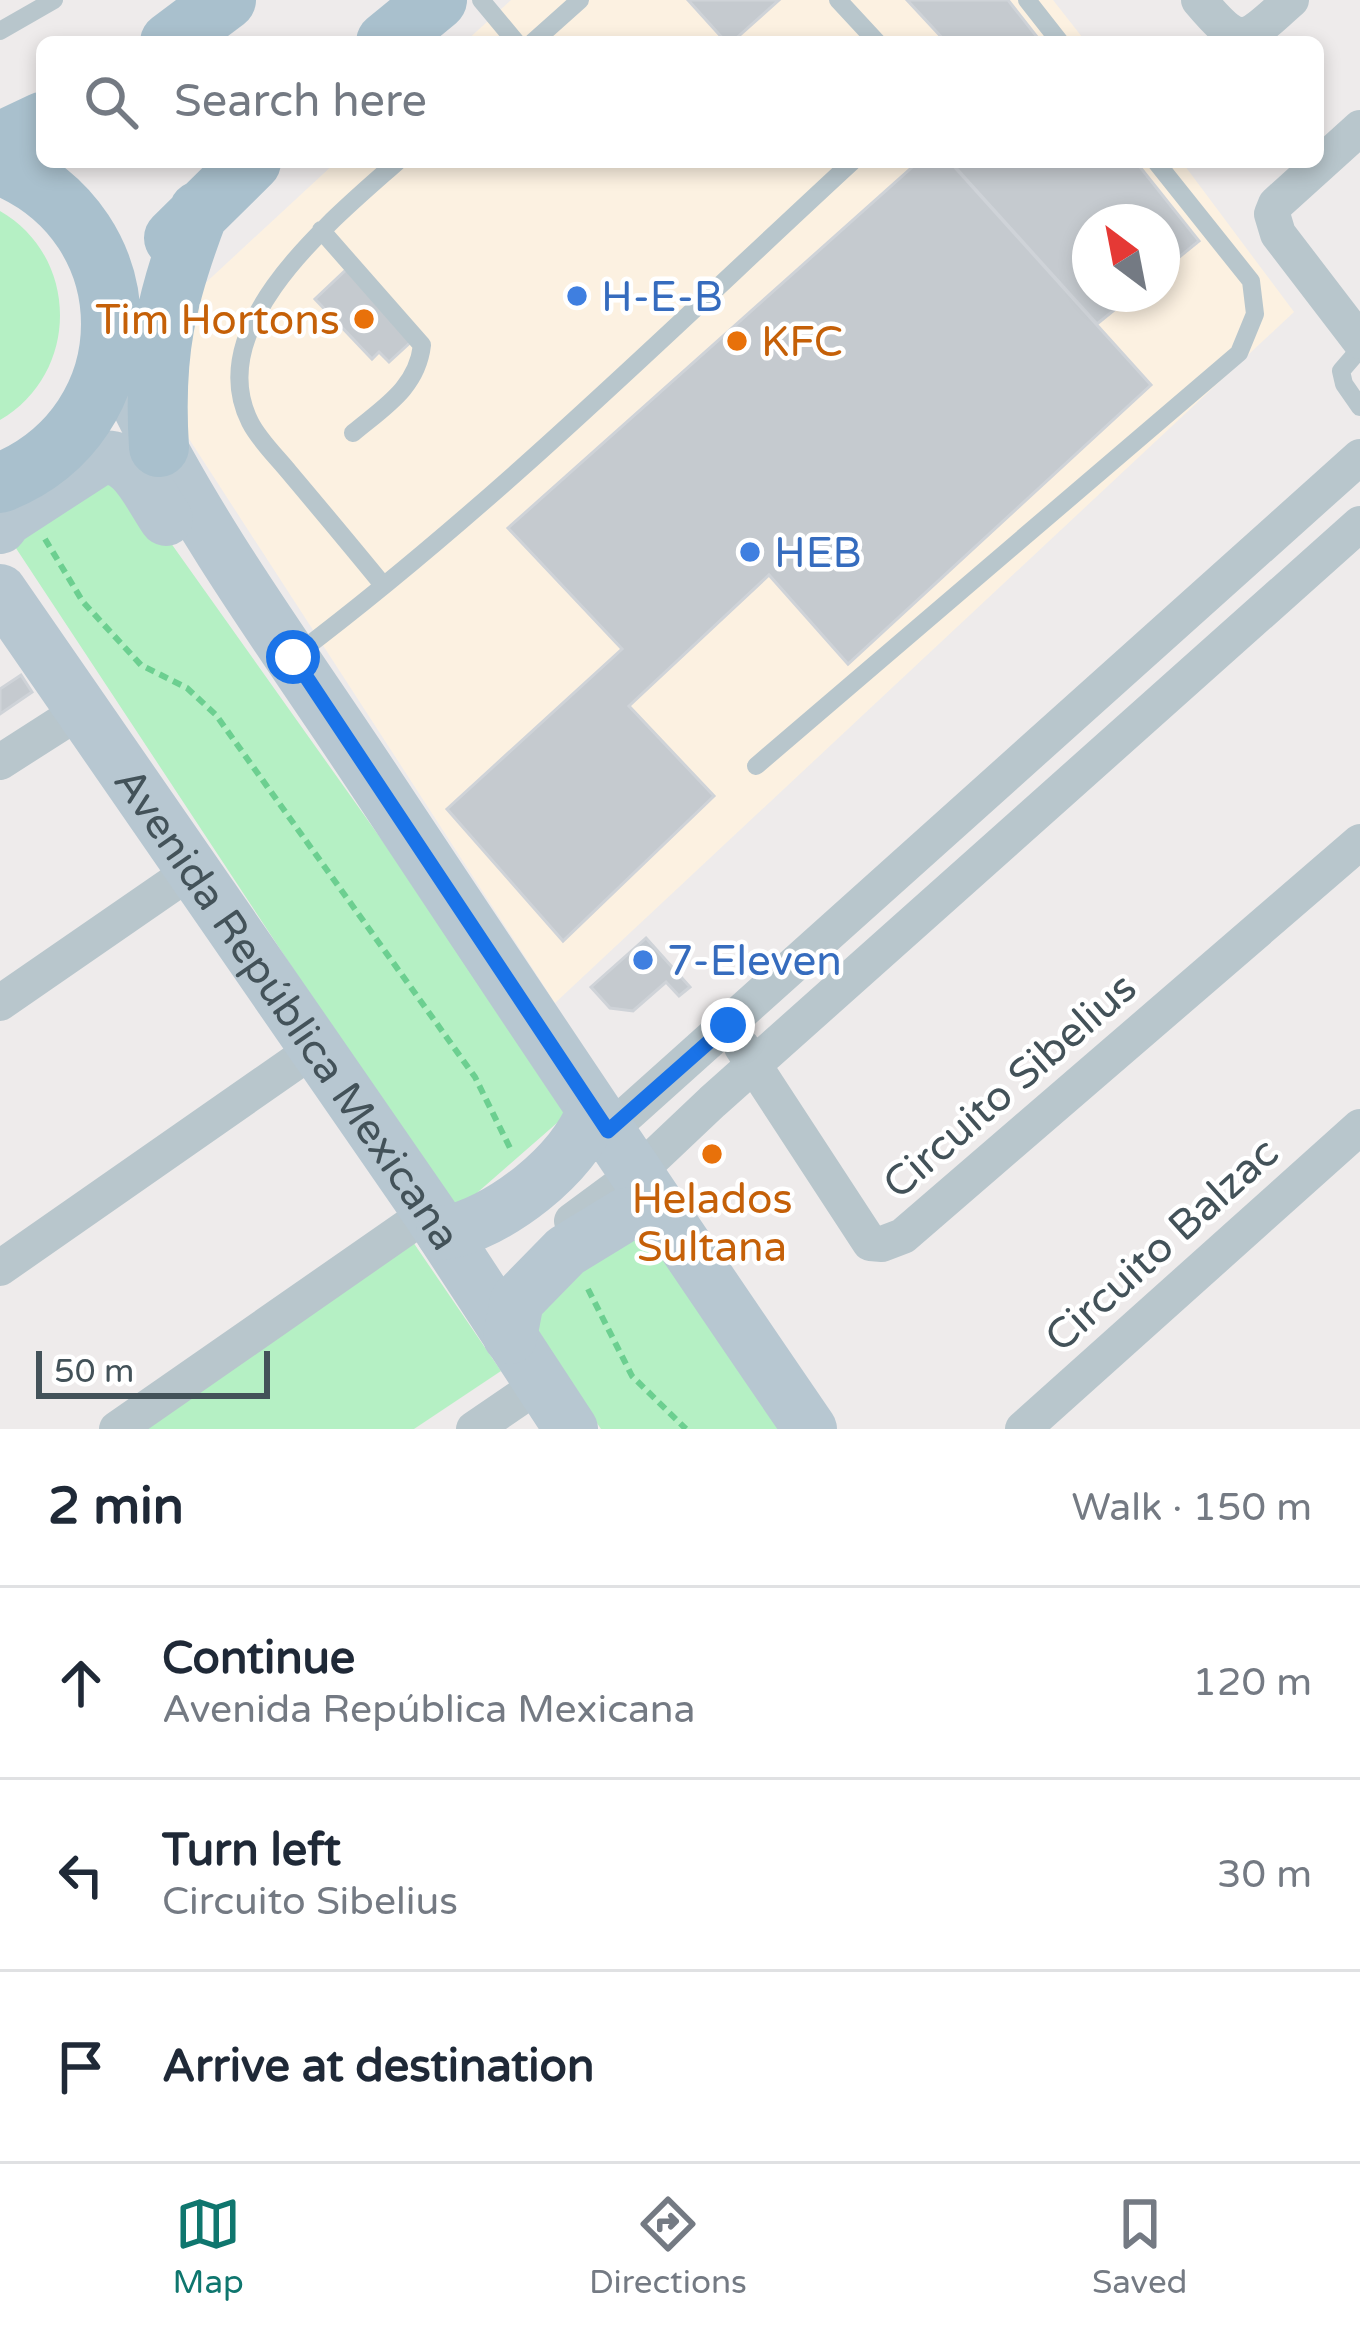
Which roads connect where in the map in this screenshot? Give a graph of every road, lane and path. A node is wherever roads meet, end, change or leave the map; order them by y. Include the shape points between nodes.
1 (54, 0) edge
2 (437, 0) edge
3 (481, 0) edge
4 (580, 0) edge
5 (838, 0) edge
6 (1027, 0) edge
7 (1199, 0) edge
8 (1291, 0) edge
9 (0, 31) edge
10 (393, 36) edge
11 (511, 36) edge
12 (540, 36) edge
13 (871, 36) edge
14 (1055, 36) edge
15 (1236, 36) edge
16 (1243, 36) edge
17 (36, 125) edge
18 (1360, 128) edge
19 (0, 142) edge
20 (1324, 161) edge
21 (0, 165) edge
22 (245, 168) edge
23 (390, 168) edge
24 (847, 168) edge
25 (1161, 168) edge
26 (1316, 168) edge
27 (199, 211) junction
28 (321, 230) junction
29 (111, 334) junction
30 (1360, 345) edge
31 (1360, 407) edge
32 (353, 433) dead end
33 (159, 447) junction
34 (1360, 458) edge
35 (8, 513) edge
36 (1360, 524) edge
37 (226, 553) junction
38 (383, 585) junction
39 (0, 591) edge
40 (293, 657) junction
41 (70, 691) junction
42 (0, 762) edge
43 (756, 766) dead end
44 (1360, 842) edge
45 (194, 869) junction
46 (0, 1003) edge
47 (728, 1025) junction
48 (317, 1047) junction
49 (754, 1066) junction
50 (1360, 1127) edge
51 (625, 1157) junction
52 (532, 1187) junction
53 (566, 1251) junction
54 (464, 1267) junction
55 (0, 1268) edge
56 (540, 1384) junction
57 (117, 1429) edge
58 (474, 1429) edge
59 (571, 1429) edge
60 (686, 1429) edge
61 (810, 1429) edge
62 (1023, 1429) edge

1 - 9 lane
2 - 10 main road
3 - 11 lane
4 - 12 lane
5 - 13 lane
6 - 14 lane
7 - 15 street
8 - 16 street
17 - 19 main road
18 - 20 street
21 - 29 main road via 40,185 92,244 107,280
22 - 27 main road
23 - 28 lane
24 - 38 lane
25 - 43 lane via 1251,281 1255,314 1240,353
26 - 30 street via 1272,214 1278,234
27 - 29 main road
27 - 33 main road via 164,313 156,364
28 - 32 lane via 422,345 419,370 402,392
28 - 38 lane via 253,323 237,379 252,427
29 - 33 main road
29 - 35 main road via 83,420 27,472
30 - 31 lane via 1341,371
33 - 37 main road
34 - 47 street
35 - 37 main road via 113,456 125,461 188,552 199,559
35 - 41 main road via 57,634
35 - 52 path via 40,531 83,602 141,665 187,688 216,715 475,1077
36 - 49 street
37 - 40 main road
38 - 40 lane
39 - 41 main road, Avenida República Mexicana
40 - 51 main road
41 - 42 street
41 - 45 main road, Avenida República Mexicana
44 - 49 street, Circuito Sibelius via 894,1240 870,1243
45 - 46 street
45 - 48 main road, Avenida República Mexicana
47 - 49 street, Circuito Sibelius
47 - 51 street
48 - 54 main road, Avenida República Mexicana
48 - 55 street
49 - 51 street
50 - 62 street, Circuito Balzac
51 - 52 main road via 577,1146
51 - 53 main road via 625,1215
51 - 54 street via 537,1196
51 - 54 street via 556,1232
51 - 61 main road
52 - 54 main road via 464,1229
53 - 54 main road via 517,1301
53 - 60 path via 632,1376
54 - 56 main road, Avenida República Mexicana
54 - 57 street
56 - 58 street
56 - 59 main road, Avenida República Mexicana

